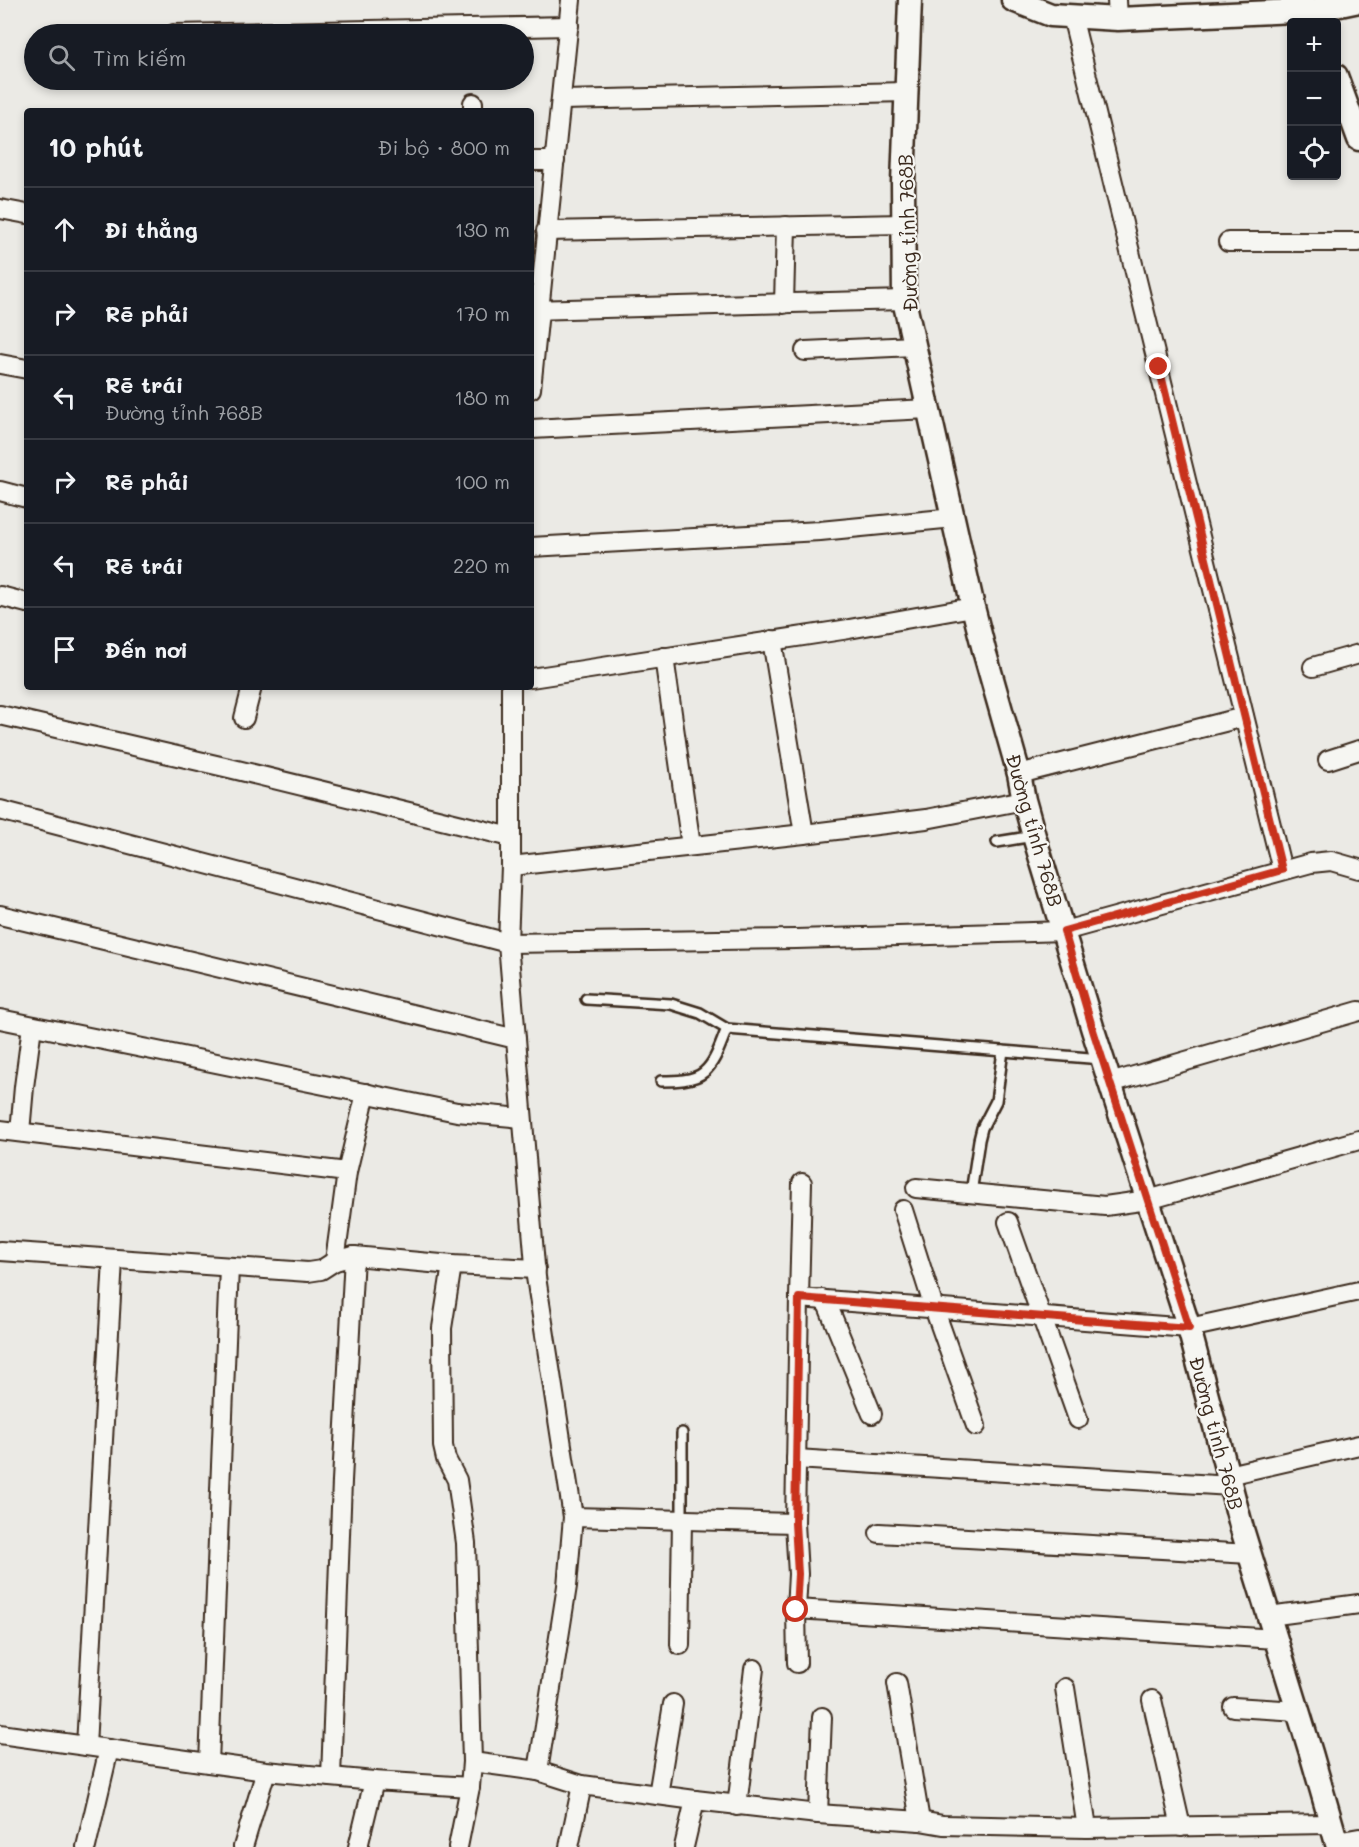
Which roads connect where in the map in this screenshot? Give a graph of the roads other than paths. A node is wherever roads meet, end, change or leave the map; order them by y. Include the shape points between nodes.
1 (571, 0) edge
2 (910, 0) edge
3 (1013, 0) edge
4 (1359, 1) edge
5 (1118, 9) edge
6 (1316, 11) edge
7 (1072, 16) junction
8 (568, 26) junction
9 (534, 27) edge
10 (1341, 90) edge
11 (906, 92) junction
12 (562, 100) junction
13 (1359, 139) edge
14 (534, 161) edge
15 (555, 161) junction
16 (0, 209) edge
17 (24, 213) edge
18 (903, 224) junction
19 (786, 226) junction
20 (546, 231) junction
21 (1228, 242) dead end
22 (1359, 242) edge
23 (904, 300) junction
24 (784, 304) junction
25 (535, 310) edge
26 (534, 330) edge
27 (914, 346) junction
28 (805, 351) dead end
29 (0, 364) edge
30 (24, 368) edge
31 (928, 409) junction
32 (534, 429) edge
33 (0, 491) edge
34 (24, 497) edge
35 (954, 518) junction
36 (534, 547) edge
37 (0, 596) edge
38 (24, 602) edge
39 (973, 607) junction
40 (772, 640) junction
41 (1359, 654) edge
42 (664, 657) junction
43 (1313, 667) dead end
44 (534, 678) edge
45 (251, 690) edge
46 (511, 690) edge
47 (0, 715) edge
48 (1244, 717) junction
49 (244, 718) dead end
50 (1359, 750) edge
51 (1328, 760) dead end
52 (1019, 774) junction
53 (1024, 800) junction
54 (0, 810) edge
55 (804, 834) junction
56 (1034, 836) junction
57 (511, 837) junction
58 (997, 842) dead end
59 (691, 846) junction
60 (511, 866) junction
61 (1359, 869) edge
62 (1282, 870) junction
63 (0, 915) edge
64 (1064, 931) junction
65 (508, 943) junction
66 (586, 999) dead end
67 (1359, 1011) edge
68 (0, 1019) edge
69 (32, 1026) junction
70 (727, 1029) junction
71 (516, 1039) junction
72 (1003, 1051) junction
73 (1102, 1059) junction
74 (661, 1081) dead end
75 (1110, 1083) junction
76 (366, 1093) junction
77 (522, 1118) junction
78 (0, 1130) edge
79 (20, 1132) junction
80 (1359, 1140) edge
81 (347, 1172) junction
82 (802, 1183) dead end
83 (916, 1188) dead end
84 (971, 1193) junction
85 (1148, 1200) junction
86 (903, 1210) dead end
87 (1008, 1222) dead end
88 (0, 1251) edge
89 (354, 1256) junction
90 (113, 1260) junction
91 (335, 1261) junction
92 (452, 1265) junction
93 (229, 1267) junction
94 (536, 1269) junction
95 (1359, 1291) edge
96 (799, 1298) junction
97 (822, 1299) junction
98 (934, 1308) junction
99 (1042, 1316) junction
100 (1189, 1328) junction
101 (872, 1414) dead end
102 (1078, 1419) dead end
103 (976, 1426) dead end
104 (682, 1433) dead end
105 (1359, 1445) edge
106 (796, 1459) junction
107 (1229, 1480) junction
108 (573, 1517) junction
109 (682, 1520) junction
110 (795, 1523) junction
111 (879, 1533) dead end
112 (1250, 1554) junction
113 (1359, 1604) edge
114 (796, 1610) junction
115 (1269, 1616) junction
116 (1276, 1639) junction
117 (680, 1645) dead end
118 (798, 1664) dead end
119 (754, 1669) dead end
120 (897, 1683) dead end
121 (1065, 1688) dead end
122 (1152, 1700) dead end
123 (673, 1704) dead end
124 (1233, 1707) dead end
125 (1298, 1711) junction
126 (822, 1717) dead end
127 (0, 1734) edge
128 (86, 1746) junction
129 (110, 1749) junction
130 (472, 1762) junction
131 (209, 1763) junction
132 (266, 1771) junction
133 (538, 1771) junction
134 (331, 1777) junction
135 (374, 1781) junction
136 (582, 1785) junction
137 (470, 1787) junction
138 (658, 1795) junction
139 (695, 1800) junction
140 (737, 1806) junction
141 (818, 1814) junction
142 (920, 1821) junction
143 (1181, 1827) junction
144 (1087, 1828) junction
145 (1335, 1838) edge
146 (1359, 1838) edge
147 (86, 1847) edge
148 (243, 1847) edge
149 (358, 1847) edge
150 (458, 1847) edge
151 (569, 1847) edge
152 (684, 1847) edge

1 - 8 street
2 - 11 street, Đường tỉnh 768B
3 - 7 street via 1051,15
4 - 6 street
5 - 6 street
5 - 7 street
7 - 48 street
8 - 9 street
8 - 12 street
10 - 13 street
11 - 12 street
11 - 18 street, Đường tỉnh 768B
12 - 15 street
14 - 15 street
15 - 20 street
16 - 17 street
18 - 19 street
18 - 23 street, Đường tỉnh 768B
19 - 20 street
19 - 24 street
20 - 25 street
21 - 22 street
23 - 24 street
23 - 27 street, Đường tỉnh 768B
24 - 25 street
25 - 26 street
27 - 28 street
27 - 31 street, Đường tỉnh 768B
29 - 30 street
31 - 32 street
31 - 35 street, Đường tỉnh 768B
33 - 34 street
35 - 36 street via 820,531
35 - 39 street, Đường tỉnh 768B
37 - 38 street
39 - 40 street
39 - 52 street, Đường tỉnh 768B
40 - 42 street
40 - 55 street
41 - 43 street
42 - 44 street
42 - 59 street
45 - 49 street
46 - 57 street
47 - 57 street
48 - 52 street
48 - 62 street
50 - 51 street
52 - 53 street, Đường tỉnh 768B
53 - 55 street via 926,819
53 - 56 street, Đường tỉnh 768B
54 - 65 street
55 - 59 street
56 - 58 lane
56 - 64 street, Đường tỉnh 768B
57 - 60 street
59 - 60 street
60 - 65 street
61 - 62 street via 1322,861
62 - 64 street
63 - 71 street
64 - 65 street
64 - 73 street, Đường tỉnh 768B
65 - 71 street
66 - 70 lane via 671,1004 700,1013
67 - 75 street
68 - 69 street
69 - 76 street
69 - 79 street
70 - 72 lane
70 - 74 lane via 704,1073
71 - 77 street
72 - 73 lane
72 - 84 lane via 996,1101 978,1140
73 - 75 street, Đường tỉnh 768B
75 - 85 street, Đường tỉnh 768B
76 - 77 street via 457,1113
76 - 81 street
77 - 94 street
78 - 79 street
79 - 81 street
80 - 85 street
81 - 91 street
82 - 96 street
83 - 84 street
84 - 85 street via 1105,1206
85 - 100 street, Đường tỉnh 768B
86 - 98 street
87 - 99 street
88 - 90 street
89 - 91 street
89 - 92 street
89 - 134 street
90 - 93 street
90 - 128 street
91 - 93 street via 321,1270 308,1272
92 - 94 street
92 - 130 street via 442,1328 443,1446 457,1480 466,1543
93 - 131 street
94 - 108 street
95 - 100 street
96 - 97 street
96 - 106 street
97 - 98 street
97 - 101 street
98 - 99 street
98 - 103 street
99 - 100 street
99 - 102 street
100 - 107 street, Đường tỉnh 768B
104 - 109 lane
105 - 107 street
106 - 107 street
106 - 110 street
107 - 112 street, Đường tỉnh 768B
108 - 109 street
108 - 133 street via 567,1586
109 - 110 street
109 - 117 street
110 - 114 street
111 - 112 street
112 - 115 street, Đường tỉnh 768B
113 - 115 street
114 - 116 street
114 - 118 street
115 - 116 street, Đường tỉnh 768B
116 - 125 street, Đường tỉnh 768B
119 - 140 street
120 - 142 street
121 - 144 street
122 - 143 street
123 - 138 street
124 - 125 street
125 - 145 street, Đường tỉnh 768B
126 - 141 street
127 - 128 street
128 - 129 street
129 - 131 street
129 - 147 street
130 - 133 street
130 - 137 street
131 - 132 street
132 - 134 street
132 - 148 street
133 - 136 street
134 - 135 street
135 - 137 street
135 - 149 street
136 - 138 street
136 - 151 street
137 - 150 street
138 - 139 street
139 - 140 street
139 - 152 street
140 - 141 street
141 - 142 street
142 - 144 street via 943,1825
143 - 144 street
143 - 145 street
145 - 146 street

